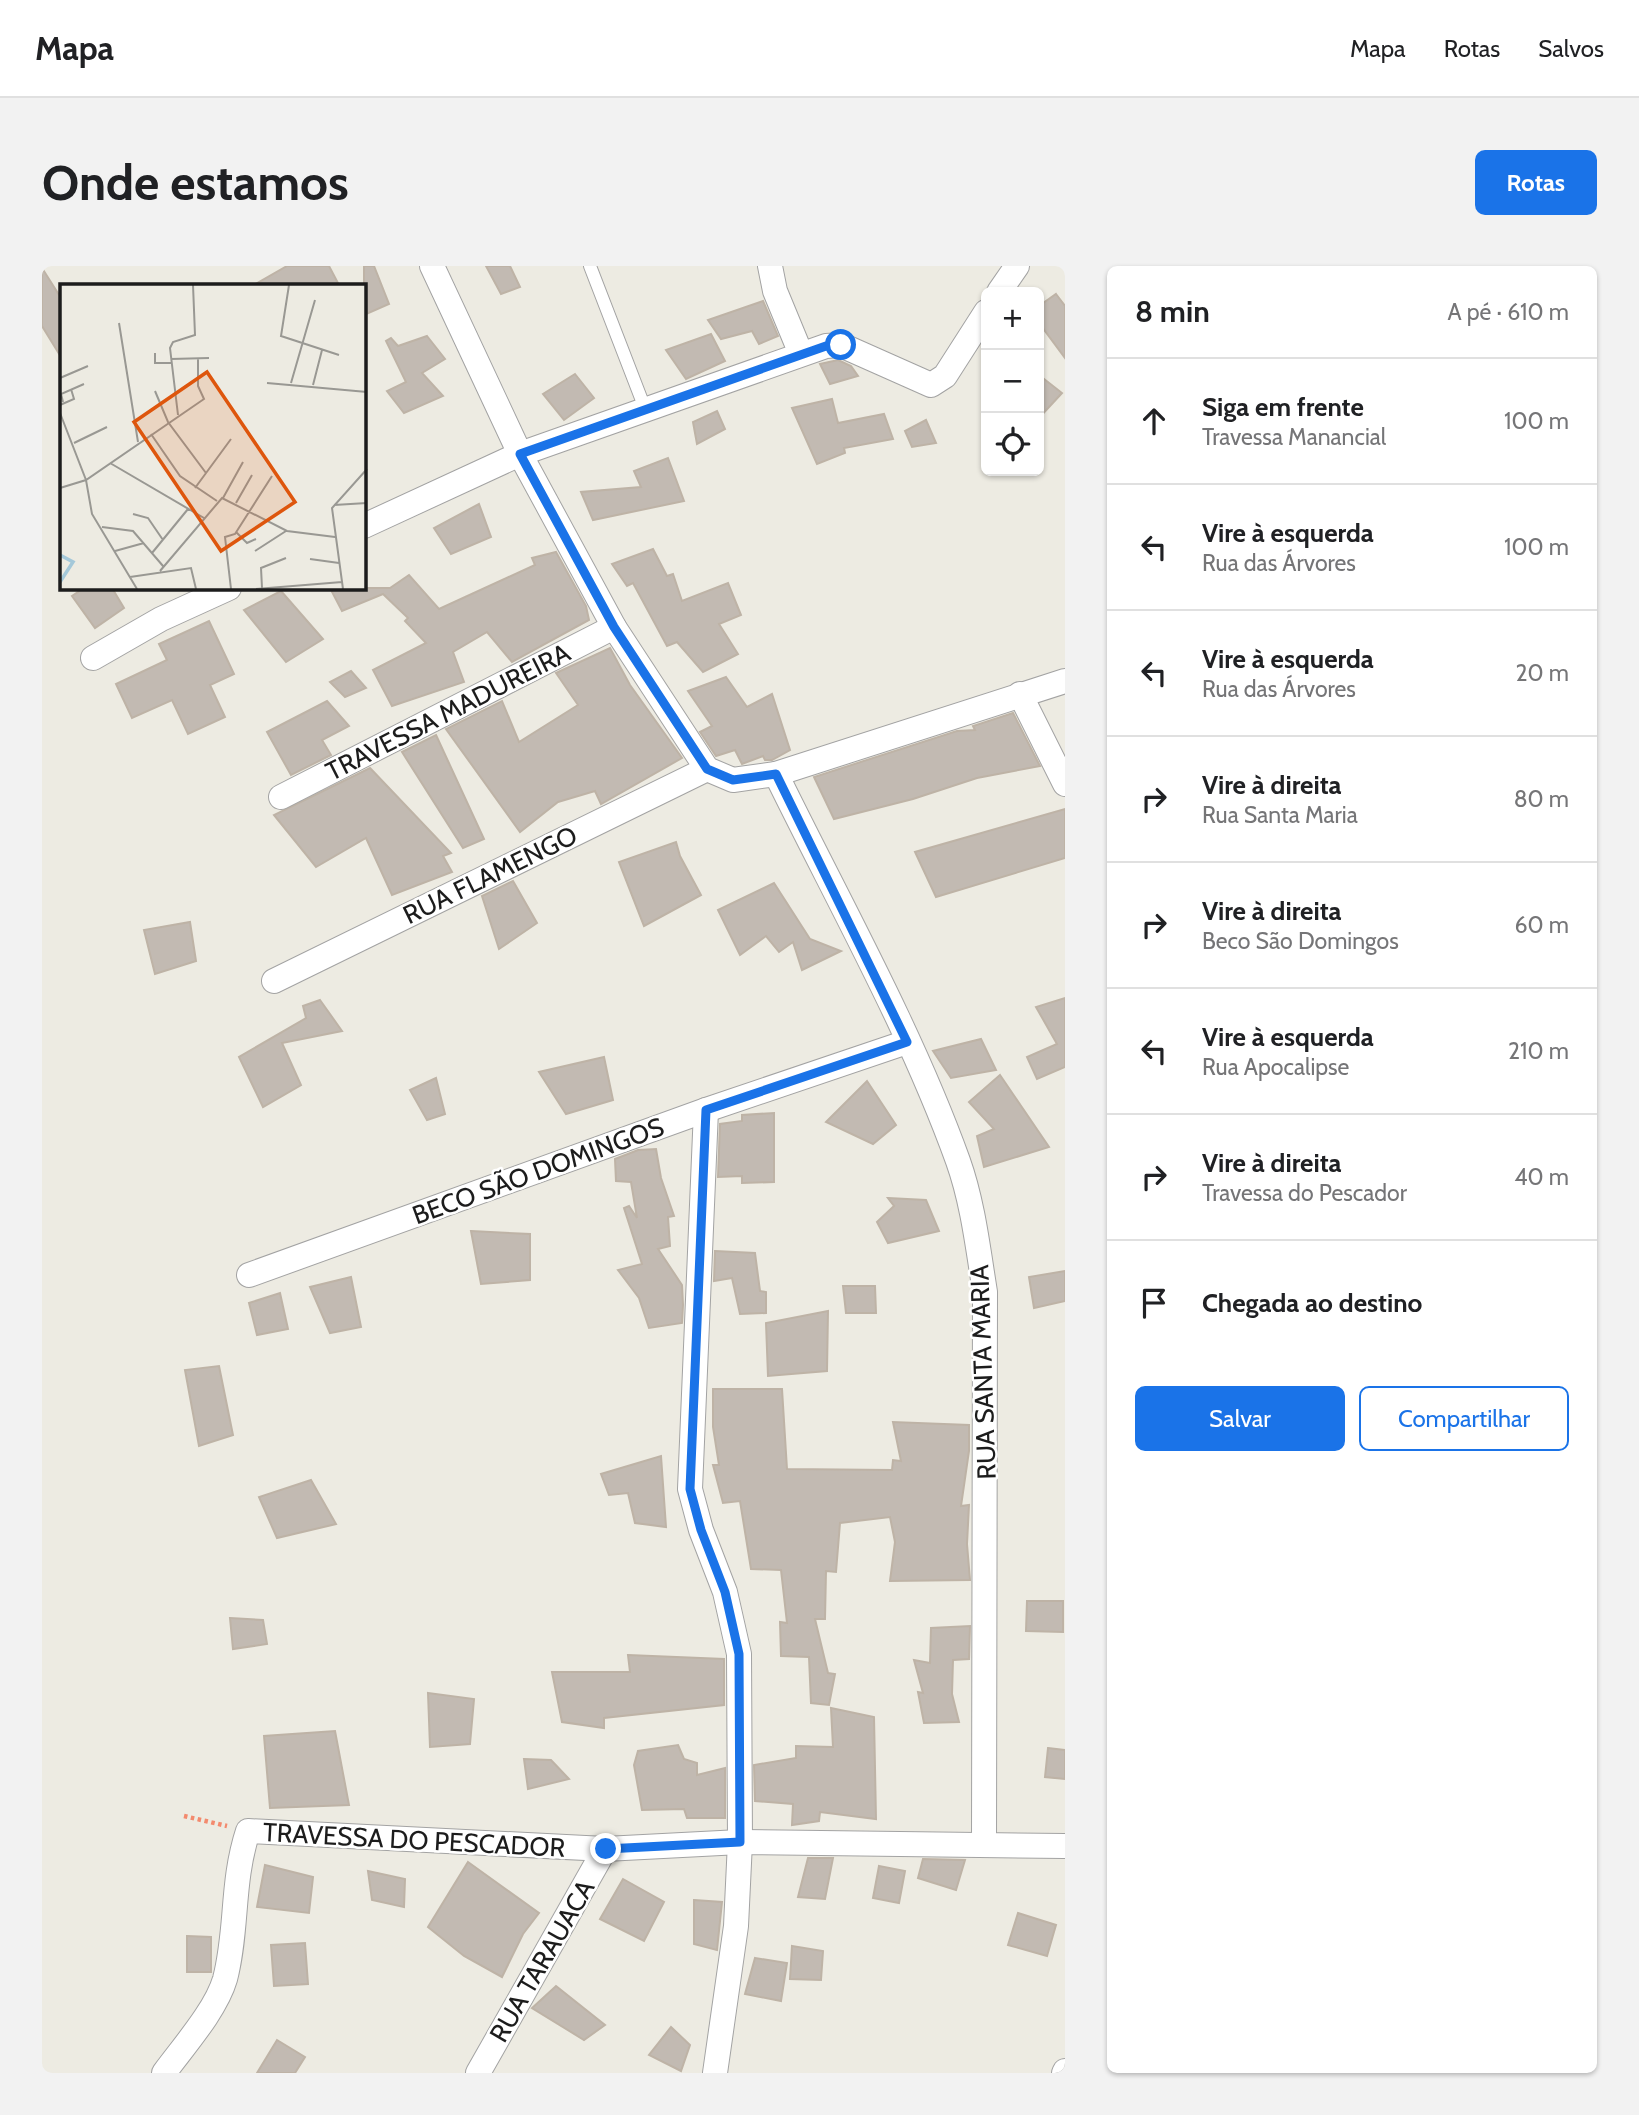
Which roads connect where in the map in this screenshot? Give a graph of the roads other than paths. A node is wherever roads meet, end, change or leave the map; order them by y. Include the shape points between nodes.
1 (432, 266) edge
2 (590, 266) edge
3 (770, 266) edge
4 (1017, 266) edge
5 (1002, 287) edge
6 (981, 321) edge
7 (801, 354) junction
8 (646, 411) junction
9 (520, 454) junction
10 (366, 525) edge
11 (225, 590) edge
12 (614, 627) junction
13 (93, 659) dead end
14 (1065, 681) edge
15 (1020, 694) junction
16 (707, 769) junction
17 (776, 774) junction
18 (1065, 784) edge
19 (281, 797) dead end
20 (274, 981) dead end
21 (907, 1042) junction
22 (706, 1110) junction
23 (249, 1275) dead end
24 (740, 1842) junction
25 (984, 1844) junction
26 (1065, 1846) edge
27 (606, 1849) junction
28 (164, 2073) edge
29 (478, 2073) edge
30 (715, 2073) edge

1 - 9 street
2 - 8 lane
3 - 7 street via 775,291
4 - 5 street
6 - 7 street via 945,376 931,385 841,345
7 - 8 street
8 - 9 street
9 - 10 street
9 - 12 street
11 - 13 street
12 - 16 street
12 - 19 street, TRAVESSA MADUREIRA
14 - 15 street
15 - 17 street
15 - 18 street
16 - 17 street via 724,778
16 - 20 street, RUA FLAMENGO
17 - 21 street, RUA SANTA MARIA
21 - 22 street, BECO SÃO DOMINGOS
21 - 25 street, RUA SANTA MARIA via 958,1161 985,1292
22 - 23 street, BECO SÃO DOMINGOS
22 - 24 street via 690,1489 725,1592 739,1654
24 - 25 street, TRAVESSA DO PESCADOR
24 - 27 street, TRAVESSA DO PESCADOR
24 - 30 street via 736,1926
25 - 26 street, TRAVESSA DO PESCADOR
27 - 28 street, TRAVESSA DO PESCADOR via 248,1831 234,1895 225,1980
27 - 29 street, RUA TARAUACA

